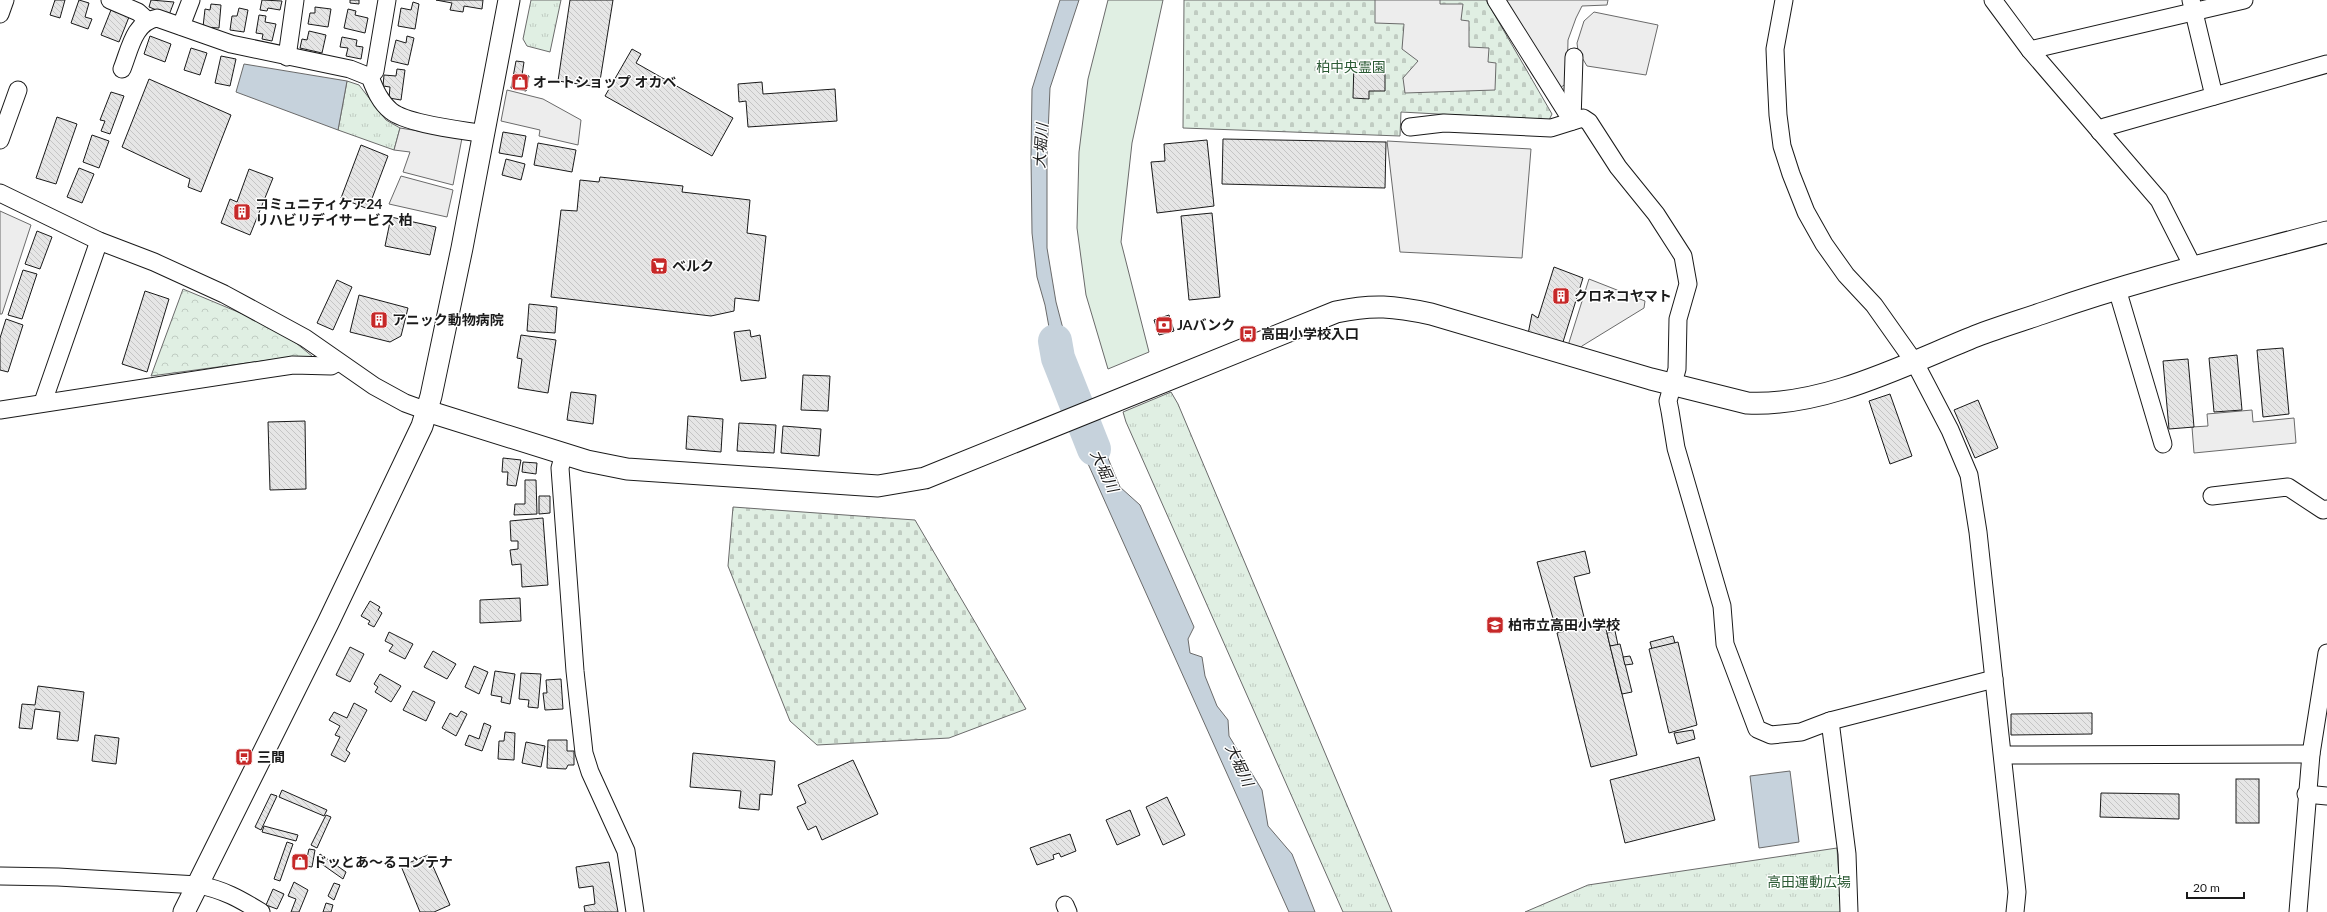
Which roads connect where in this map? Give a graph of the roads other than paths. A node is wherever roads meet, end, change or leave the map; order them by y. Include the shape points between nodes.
1 (5, 0) edge
2 (110, 0) edge
3 (191, 0) edge
4 (295, 0) edge
5 (387, 0) edge
6 (509, 0) edge
7 (1496, 0) edge
8 (1784, 0) edge
9 (1993, 0) edge
10 (2244, 0) edge
11 (2192, 6) edge
12 (0, 14) edge
13 (146, 20) junction
14 (181, 26) junction
15 (2030, 50) junction
16 (287, 57) junction
17 (1574, 57) dead end
18 (2327, 64) edge
19 (122, 69) dead end
20 (370, 77) junction
21 (18, 90) dead end
22 (2214, 96) junction
23 (1572, 121) junction
24 (1410, 127) dead end
25 (2100, 132) junction
26 (484, 134) junction
27 (0, 140) edge
28 (0, 193) edge
29 (2327, 232) edge
30 (99, 241) junction
31 (2191, 269) junction
32 (2117, 289) junction
33 (338, 362) junction
34 (1915, 363) junction
35 (1674, 385) junction
36 (43, 402) junction
37 (0, 410) edge
38 (427, 411) junction
39 (2163, 444) dead end
40 (564, 454) junction
41 (2212, 496) dead end
42 (2327, 509) edge
43 (2327, 653) edge
44 (1994, 679) junction
45 (1830, 721) junction
46 (2311, 754) junction
47 (2003, 755) junction
48 (2306, 794) junction
49 (2327, 796) edge
50 (0, 876) edge
51 (198, 885) junction
52 (184, 912) edge
53 (261, 912) edge
54 (635, 912) edge
55 (1849, 912) edge
56 (2015, 912) edge
57 (2298, 912) edge

1 - 12 street
2 - 13 street via 138,12
3 - 14 street
4 - 16 street
5 - 20 street via 375,71
6 - 26 street
7 - 23 street
8 - 34 street via 1775,49 1776,74 1782,146 1791,174 1806,212 1824,244 1846,275 1874,305
9 - 15 street
10 - 11 street
11 - 15 street
11 - 22 street
13 - 14 street via 157,18
13 - 19 street via 139,27
14 - 16 street via 232,44
15 - 25 street
16 - 20 street via 350,69
17 - 23 street
18 - 22 street
20 - 26 street via 377,95 391,111 408,119
21 - 27 street
22 - 25 street via 2105,127
23 - 24 street via 1551,128 1444,123
23 - 35 street via 1583,118 1589,122 1618,167 1656,214 1683,256 1688,284 1678,319 1677,369
25 - 31 street via 2159,200 2189,259
26 - 38 street
28 - 30 street
29 - 31 street
30 - 33 street via 154,262 224,294 305,338
30 - 36 street
31 - 32 street
32 - 34 street via 1977,335
32 - 39 street
33 - 36 street via 331,366 293,365
33 - 38 street via 405,403
34 - 35 street via 1809,398 1764,404 1747,403
34 - 44 street via 1950,430 1969,475
35 - 40 street via 1431,314 1395,306 1363,306 1336,312 925,478 878,486 627,469
35 - 45 street via 1668,401 1676,448 1722,606 1725,644 1757,729 1771,735 1801,732
36 - 37 street
38 - 40 street
38 - 51 street via 415,443 335,609
40 - 54 street via 560,468 584,753 626,851
41 - 42 street via 2288,487 2323,510
43 - 46 street
44 - 45 street
44 - 47 street
45 - 55 street via 1846,854
46 - 47 street
46 - 48 street
47 - 56 street via 2017,892
48 - 49 street
48 - 57 street
50 - 51 street via 58,876
51 - 52 street
51 - 53 street via 216,888

